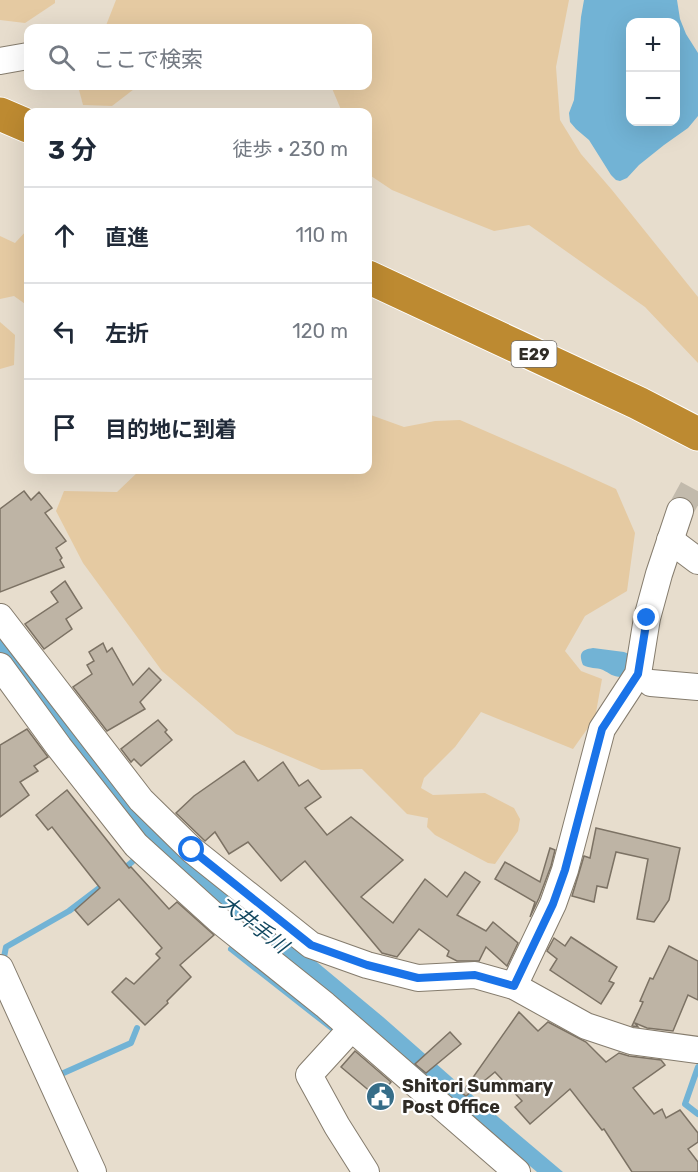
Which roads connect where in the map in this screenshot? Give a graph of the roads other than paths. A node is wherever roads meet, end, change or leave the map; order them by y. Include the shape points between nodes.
1 (24, 57) edge
2 (0, 61) edge
3 (0, 114) edge
4 (24, 124) edge
5 (0, 131) edge
6 (24, 141) edge
7 (372, 264) edge
8 (372, 279) edge
9 (698, 416) edge
10 (698, 434) edge
11 (680, 511) tunnel mouth
12 (670, 540) junction
13 (698, 561) edge
14 (0, 617) edge
15 (0, 666) edge
16 (651, 683) dead end
17 (698, 687) edge
18 (0, 968) edge
19 (514, 986) junction
20 (351, 1029) junction
21 (698, 1050) edge
22 (93, 1172) edge
23 (366, 1172) edge
24 (517, 1172) edge

1 - 2 street
3 - 4 highway
5 - 6 highway
7 - 9 highway, E29 via 520,327
8 - 10 highway, E29
11 - 12 street
12 - 13 street
12 - 19 street via 647,618 638,674 602,729 565,870
14 - 19 street via 141,800 192,850 311,945 418,978 475,975
15 - 20 street via 136,845 220,921
16 - 17 street
18 - 22 street
19 - 21 street via 586,1026 631,1041
20 - 23 street via 309,1075
20 - 24 street

